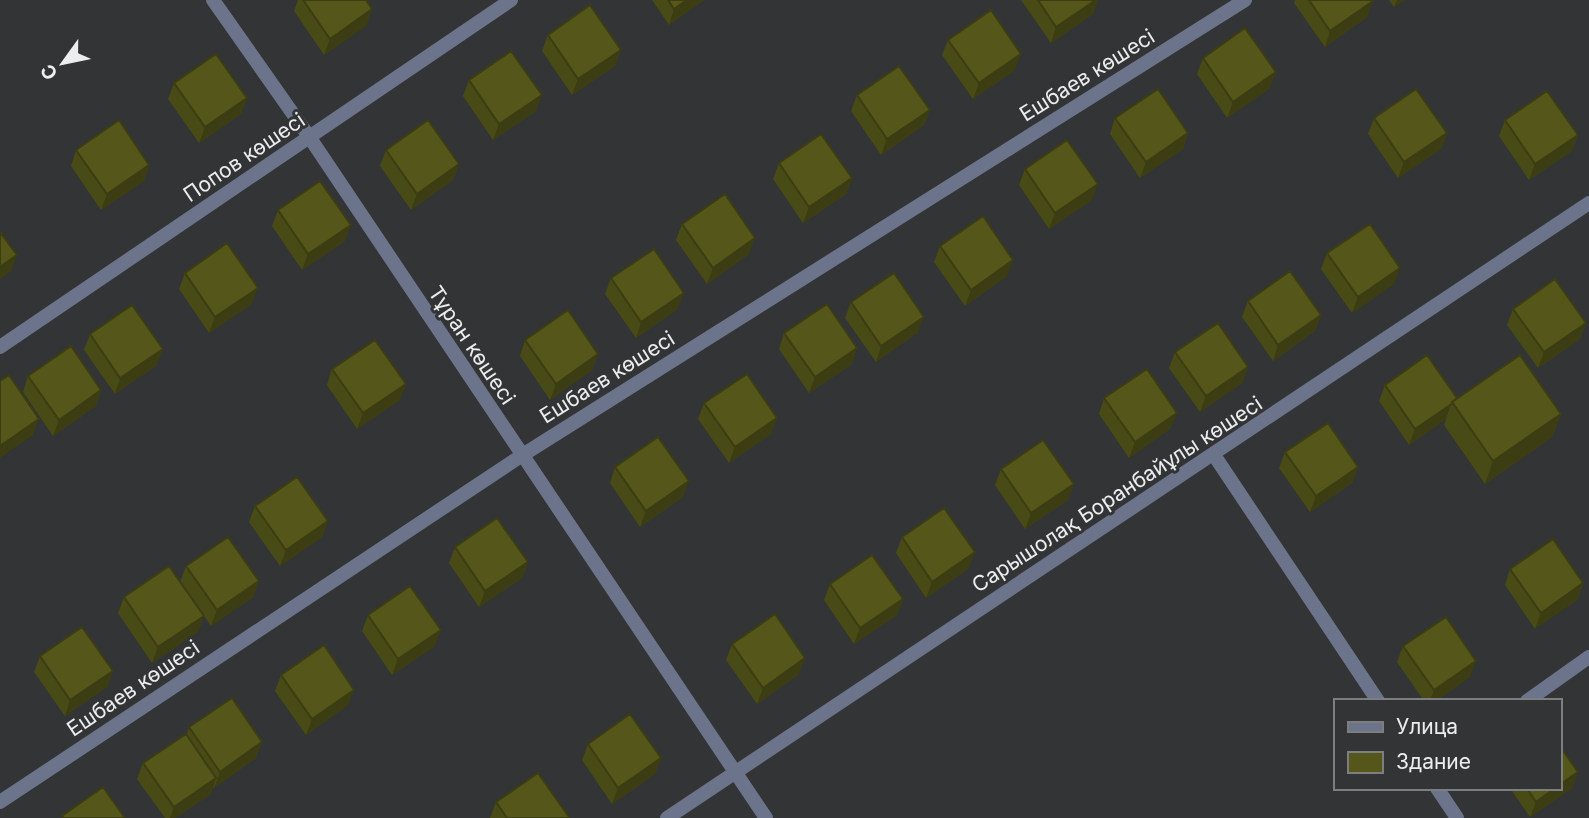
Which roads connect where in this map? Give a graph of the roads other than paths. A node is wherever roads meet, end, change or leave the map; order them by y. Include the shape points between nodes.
1 (213, 0) edge
2 (511, 0) edge
3 (1245, 0) edge
4 (310, 138) junction
5 (1589, 203) edge
6 (0, 347) edge
7 (1214, 455) junction
8 (521, 456) junction
9 (1589, 657) edge
10 (1377, 699) edge
11 (1530, 699) edge
12 (734, 771) junction
13 (1438, 790) edge
14 (0, 802) edge
15 (667, 818) edge
16 (766, 818) edge
17 (1457, 818) edge

1 - 4 street, Тұран көшесі
2 - 4 street, Попов көшесі
3 - 8 street, Ешбаев көшесі
4 - 6 street, Попов көшесі
4 - 8 street, Тұран көшесі
5 - 7 street, Сарышолақ Боранбайұлы көшесі
7 - 10 street
7 - 12 street, Сарышолақ Боранбайұлы көшесі
8 - 12 street, Тұран көшесі
8 - 14 street, Ешбаев көшесі
9 - 11 street
12 - 15 street, Сарышолақ Боранбайұлы көшесі
12 - 16 street, Тұран көшесі
13 - 17 street

